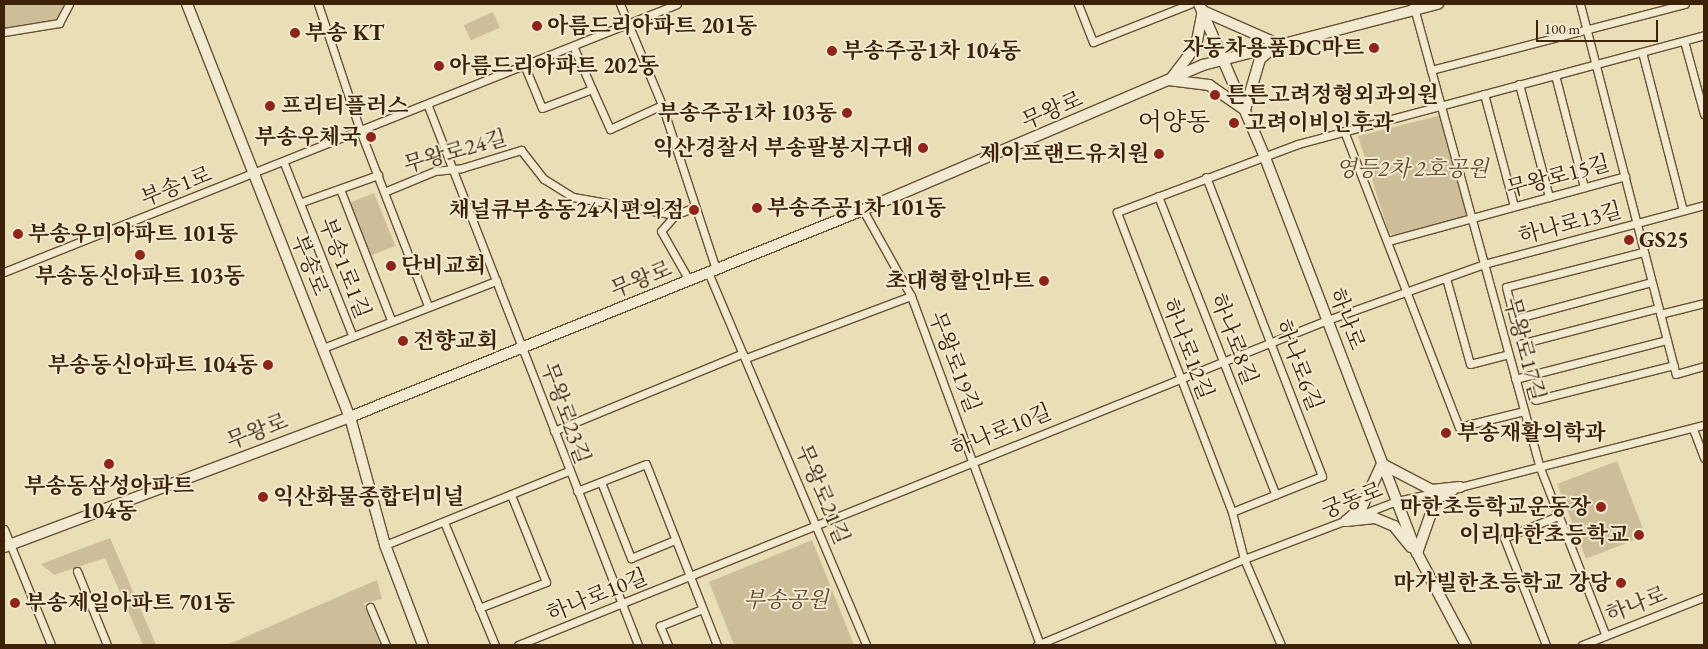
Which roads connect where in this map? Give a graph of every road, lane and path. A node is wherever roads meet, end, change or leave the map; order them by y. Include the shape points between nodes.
1 (69, 4) edge
2 (187, 4) edge
3 (318, 4) edge
4 (620, 4) edge
5 (677, 4) edge
6 (1078, 4) edge
7 (1190, 4) edge
8 (1438, 4) edge
9 (1580, 4) edge
10 (1685, 4) edge
11 (1201, 7) edge
12 (1414, 7) edge
13 (628, 24) junction
14 (1587, 29) junction
15 (4, 32) edge
16 (1704, 35) edge
17 (1684, 41) junction
18 (1278, 44) junction
19 (574, 48) junction
20 (1642, 52) junction
21 (1224, 58) junction
22 (1596, 64) junction
23 (524, 67) junction
24 (1431, 70) junction
25 (1555, 75) junction
26 (1170, 80) junction
27 (1519, 84) junction
28 (592, 89) junction
29 (1484, 94) junction
30 (662, 105) junction
31 (1440, 105) junction
32 (428, 106) junction
33 (1245, 110) junction
34 (1704, 114) edge
35 (1344, 130) junction
36 (361, 133) junction
37 (1264, 155) junction
38 (284, 163) junction
39 (453, 169) junction
40 (253, 175) junction
41 (378, 175) junction
42 (1625, 176) junction
43 (1206, 177) junction
44 (1584, 187) junction
45 (340, 189) junction
46 (384, 192) junction
47 (1158, 196) junction
48 (1549, 197) junction
49 (302, 202) junction
50 (1704, 205) edge
51 (1514, 206) junction
52 (695, 207) junction
53 (864, 210) junction
54 (1684, 210) junction
55 (675, 215) junction
56 (1471, 218) junction
57 (1637, 223) junction
58 (1388, 241) junction
59 (1643, 252) junction
60 (1484, 264) junction
61 (712, 271) junction
62 (4, 272) edge
63 (1446, 278) junction
64 (690, 280) junction
65 (496, 281) junction
66 (1651, 282) junction
67 (1406, 292) junction
68 (910, 296) junction
69 (1704, 303) edge
70 (428, 306) junction
71 (1659, 311) junction
72 (391, 320) junction
73 (1328, 320) junction
74 (352, 335) junction
75 (1667, 340) junction
76 (1271, 343) junction
77 (1520, 344) dead end
78 (522, 346) junction
79 (323, 348) junction
80 (1508, 354) junction
81 (744, 355) junction
82 (1224, 361) junction
83 (1674, 365) junction
84 (1704, 366) edge
85 (1180, 379) junction
86 (1515, 379) junction
87 (1535, 400) dead end
88 (1524, 411) junction
89 (350, 417) junction
90 (1704, 425) edge
91 (1693, 429) junction
92 (554, 431) junction
93 (1704, 458) edge
94 (975, 460) junction
95 (1382, 464) junction
96 (1540, 468) junction
97 (568, 471) junction
98 (601, 482) junction
99 (1460, 487) junction
100 (576, 491) junction
101 (511, 495) junction
102 (1276, 495) junction
103 (1397, 501) junction
104 (1232, 512) junction
105 (1558, 516) junction
106 (1346, 521) junction
107 (444, 522) junction
108 (819, 525) junction
109 (4, 529) edge
110 (675, 540) junction
111 (385, 545) junction
112 (7, 546) edge
113 (1417, 553) junction
114 (1244, 560) junction
115 (77, 571) dead end
116 (690, 576) junction
117 (1704, 597) edge
118 (621, 604) junction
119 (370, 606) dead end
120 (479, 608) junction
121 (702, 609) junction
122 (1606, 636) junction
123 (52, 645) edge
124 (107, 645) edge
125 (386, 645) edge
126 (423, 645) edge
127 (495, 645) edge
128 (518, 645) edge
129 (638, 645) edge
130 (668, 645) edge
131 (717, 645) edge
132 (866, 645) edge
133 (1039, 645) edge
134 (1281, 645) edge
135 (1466, 645) edge
136 (1546, 645) edge
137 (1582, 645) edge

1 - 15 street via 59,23
2 - 40 street, 부송로
3 - 36 street
4 - 13 street, 무왕로21길
5 - 13 street, 부송1로
6 - 7 street via 1093,42
8 - 12 street, 무왕로
9 - 14 street, 무왕로15길
10 - 14 street
11 - 18 street
11 - 21 street, 하나로
11 - 26 street via 1196,46
12 - 18 street, 무왕로
12 - 24 street, 무왕로17길
13 - 19 street, 부송1로
13 - 30 street, 무왕로21길
14 - 22 street, 무왕로15길
14 - 24 street
16 - 17 street, 하나로12길
17 - 20 street, 하나로12길
17 - 34 street
18 - 21 street, 무왕로
18 - 33 street via 1260,59
19 - 23 street, 부송1로
19 - 28 street
20 - 22 street, 하나로12길
20 - 54 street
21 - 26 street, 무왕로
21 - 33 street, 하나로
22 - 25 street, 하나로12길
22 - 42 street, 무왕로15길
23 - 28 street via 542,108
23 - 32 street, 부송1로
24 - 31 street, 무왕로17길
25 - 27 street, 하나로12길
25 - 44 street
26 - 33 street via 1209,85
26 - 53 street, 무왕로
27 - 29 street, 하나로12길
27 - 48 street
28 - 30 street via 610,129
29 - 31 street, 하나로12길
29 - 51 street
30 - 52 street, 무왕로21길
31 - 35 street, 하나로12길
31 - 56 street, 무왕로17길
32 - 36 street, 부송1로
32 - 39 street
33 - 37 street, 하나로
35 - 37 street, 하나로12길
35 - 58 street
36 - 38 street, 부송1로
36 - 41 street
37 - 43 street, 하나로12길
37 - 73 street, 하나로
38 - 40 street, 부송1로
38 - 49 street, 부송1로1길
39 - 46 street, 무왕로24길 via 436,170
39 - 55 street, 무왕로24길 via 521,150 544,179 574,197
39 - 65 street
40 - 62 street, 부송1로
40 - 79 street, 부송로
41 - 45 street, 부송1로1길
41 - 46 street
42 - 44 street, 무왕로15길
42 - 57 street, 무왕로15길
43 - 47 street, 하나로12길
43 - 76 street, 하나로6길
44 - 48 street, 무왕로15길
45 - 49 street, 부송1로1길
45 - 72 street, 부송1로1길
46 - 70 street
47 - 82 street, 하나로8길
47 - 85 street, 하나로12길 via 1117,212
48 - 51 street, 무왕로15길
49 - 74 street, 부송1로1길
50 - 54 street, 하나로13길
51 - 56 street, 무왕로15길
52 - 55 street
52 - 61 street, 무왕로21길
53 - 61 street, 무왕로
53 - 68 street, 무왕로19길
54 - 57 street, 하나로13길
55 - 64 street, 무왕로 via 660,232
56 - 58 street
56 - 60 street, 무왕로17길
57 - 59 street, 무왕로15길
57 - 60 street, 하나로13길
58 - 67 street
59 - 66 street, 무왕로15길
59 - 66 street via 1506,288 1514,319
60 - 63 street, 하나로13길
60 - 80 street, 무왕로17길
61 - 64 street, 무왕로
61 - 81 street, 무왕로21길
63 - 67 street, 하나로13길
63 - 80 street via 1470,364
64 - 78 street, 무왕로
65 - 70 street, 부송1로1길
65 - 78 street
66 - 71 street, 무왕로15길
67 - 73 street, 하나로13길
67 - 88 street via 1460,427
68 - 81 street
68 - 94 street, 무왕로19길
69 - 71 street
70 - 72 street, 부송1로1길
71 - 75 street, 무왕로15길
71 - 77 street
72 - 74 street, 부송1로1길
73 - 76 street, 하나로10길
73 - 95 street, 하나로
74 - 79 street
75 - 83 street, 무왕로15길
75 - 86 street
76 - 82 street, 하나로10길
76 - 102 street, 하나로6길 via 1322,476
78 - 89 street, 무왕로
78 - 92 street, 무왕로23길
79 - 89 street, 부송로
80 - 86 street, 무왕로17길
81 - 92 street
81 - 108 street, 무왕로21길
82 - 85 street, 하나로10길
82 - 102 street, 하나로8길
83 - 84 street via 1676,374
83 - 87 street
85 - 94 street, 하나로10길
85 - 104 street, 하나로12길
86 - 88 street, 무왕로17길
88 - 96 street, 무왕로17길
89 - 111 street, 부송로
89 - 112 street, 무왕로
90 - 91 street, 궁동로
91 - 93 street
91 - 96 street, 궁동로
92 - 97 street, 무왕로23길
94 - 108 street, 하나로10길
94 - 133 street, 무왕로19길
95 - 99 street via 1432,490
95 - 103 street, 하나로
95 - 106 street via 1362,507
96 - 99 street, 궁동로
96 - 105 street, 무왕로17길
97 - 100 street, 무왕로23길
97 - 101 street
98 - 100 street, 무왕로23길
98 - 110 street, 하나로10길 via 631,558
98 - 110 street, 무왕로23길 via 646,464
99 - 103 street, 궁동로
99 - 113 street via 1436,498
100 - 118 street, 무왕로23길
101 - 107 street
101 - 120 street via 546,582
102 - 104 street, 하나로6길
103 - 106 street, 궁동로
103 - 113 street, 하나로
104 - 114 street, 하나로12길
105 - 122 street, 무왕로17길
105 - 136 street via 1504,538
106 - 113 street via 1375,518 1394,526
106 - 114 street, 궁동로
107 - 111 street
107 - 120 street
108 - 116 street, 하나로10길
108 - 132 street, 무왕로21길
109 - 112 street
110 - 116 street
111 - 126 street, 부송로
112 - 123 street
113 - 135 street, 하나로
114 - 133 street, 궁동로
114 - 134 street, 하나로12길
115 - 124 street
116 - 118 street, 하나로10길
116 - 121 street
117 - 122 street, 하나로
118 - 128 street, 하나로10길
118 - 129 street, 무왕로23길
119 - 125 street
120 - 127 street
121 - 130 street via 660,626
121 - 131 street
122 - 137 street, 하나로

